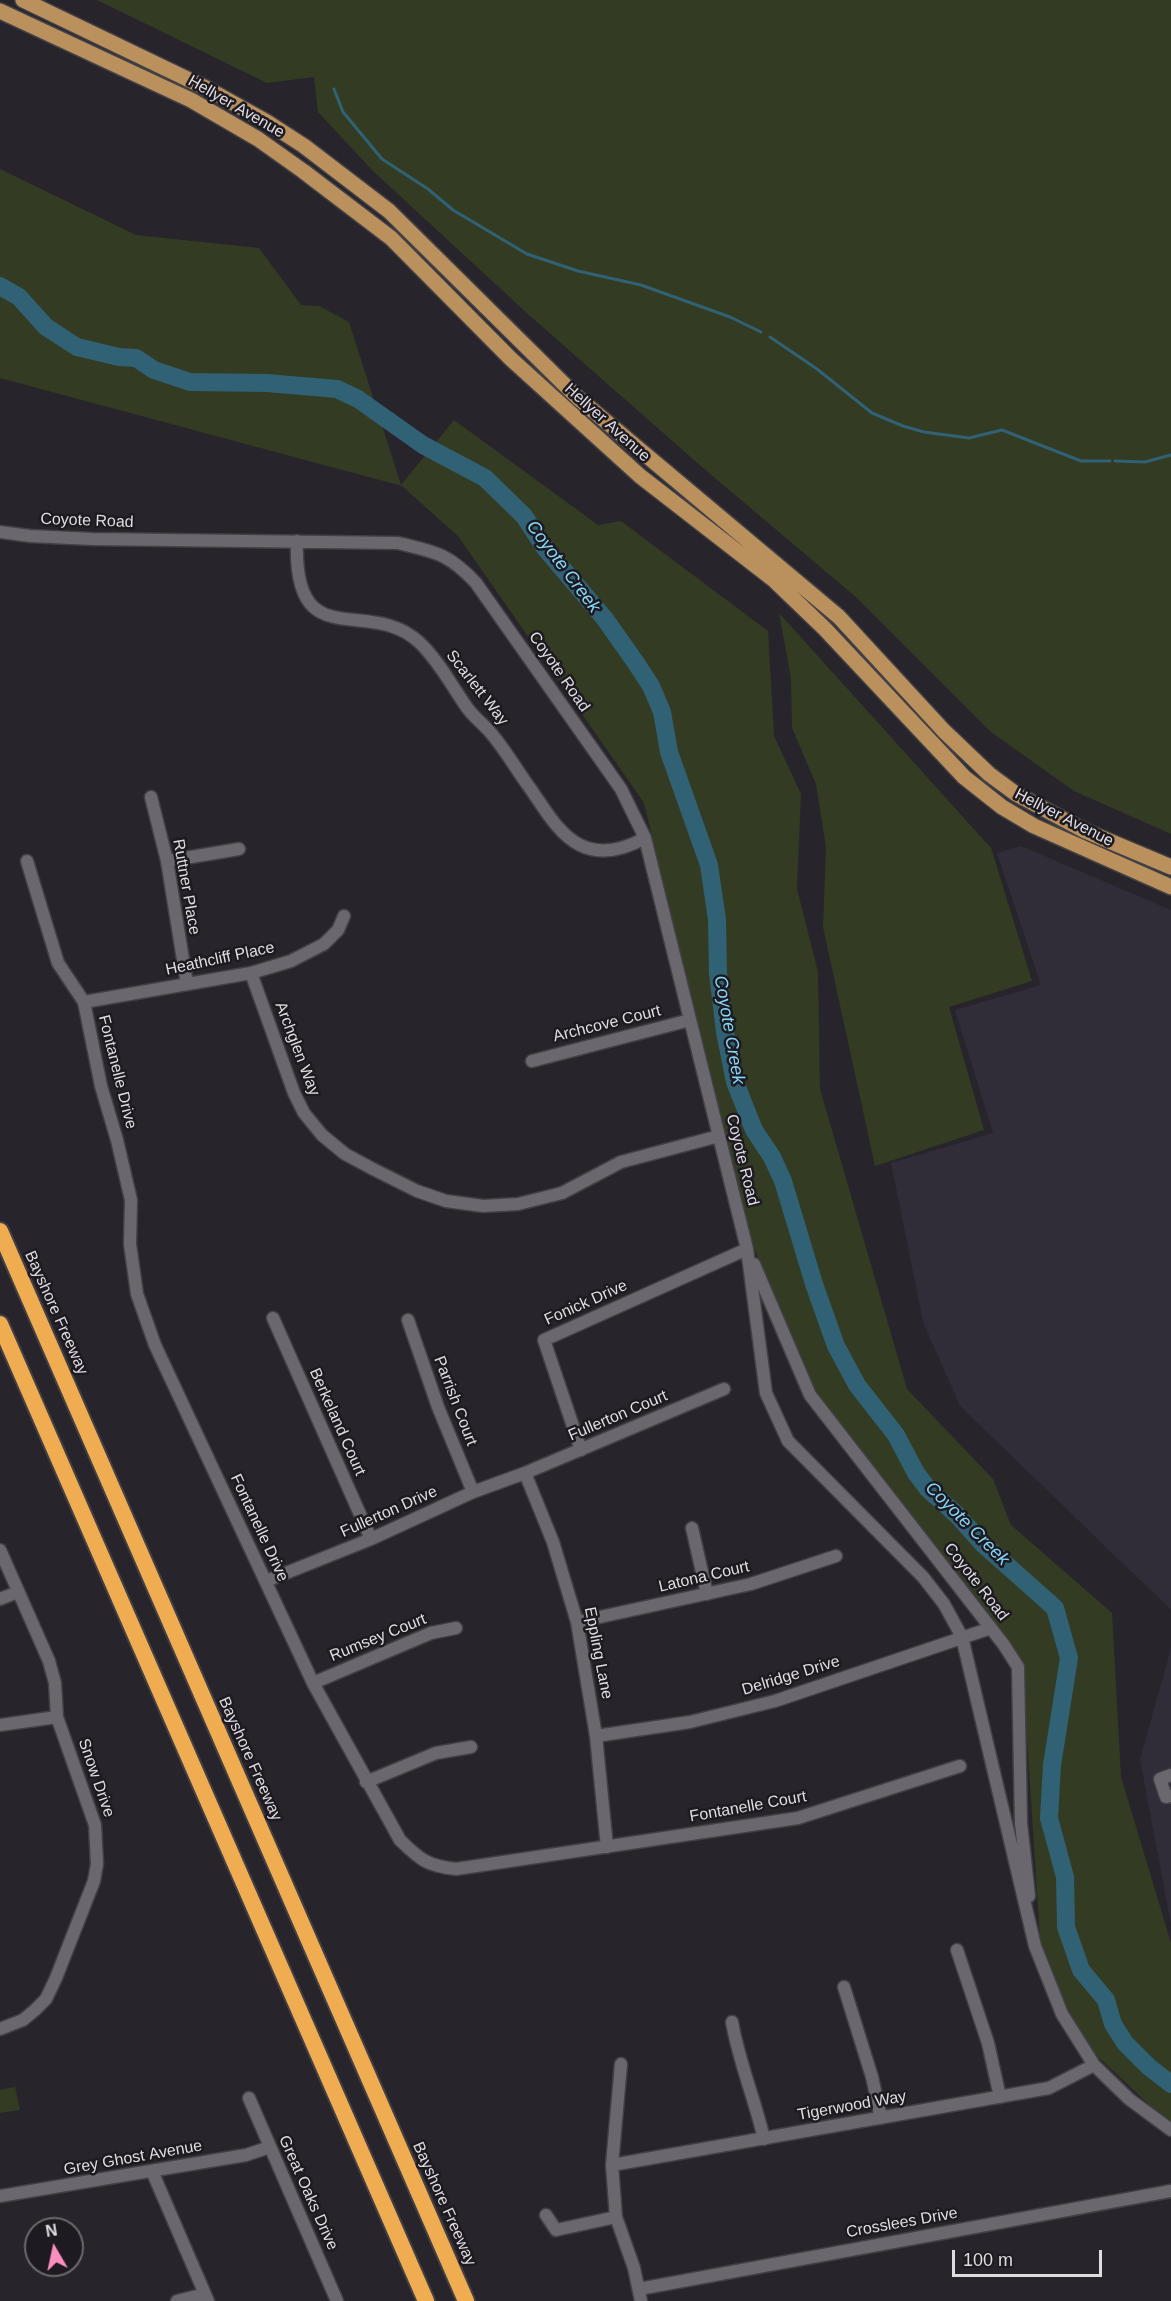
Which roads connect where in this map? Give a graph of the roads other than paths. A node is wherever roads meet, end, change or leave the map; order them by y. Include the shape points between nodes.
1 (23, 0) edge
2 (0, 11) edge
3 (267, 122) junction
4 (258, 139) junction
5 (0, 531) edge
6 (297, 541) junction
7 (944, 731) junction
8 (931, 744) junction
9 (151, 797) dead end
10 (645, 838) junction
11 (239, 849) dead end
12 (27, 861) dead end
13 (166, 861) junction
14 (1171, 867) edge
15 (1171, 887) edge
16 (344, 916) dead end
17 (251, 973) junction
18 (187, 984) junction
19 (84, 1002) junction
20 (690, 1020) junction
21 (532, 1061) dead end
22 (719, 1136) junction
23 (0, 1231) edge
24 (747, 1249) junction
25 (273, 1318) dead end
26 (408, 1320) dead end
27 (0, 1324) edge
28 (724, 1389) dead end
29 (581, 1450) junction
30 (525, 1473) junction
31 (473, 1492) junction
32 (692, 1528) dead end
33 (371, 1539) junction
34 (0, 1550) edge
35 (836, 1556) dead end
36 (266, 1581) junction
37 (18, 1592) junction
38 (707, 1594) junction
39 (0, 1599) edge
40 (577, 1622) junction
41 (456, 1628) dead end
42 (991, 1628) junction
43 (962, 1637) junction
44 (313, 1683) junction
45 (57, 1716) junction
46 (0, 1725) edge
47 (596, 1736) junction
48 (471, 1746) dead end
49 (960, 1766) dead end
50 (1171, 1775) edge
51 (366, 1782) junction
52 (1171, 1796) edge
53 (607, 1847) junction
54 (1035, 1946) junction
55 (957, 1950) dead end
56 (844, 1987) dead end
57 (732, 2022) dead end
58 (0, 2029) edge
59 (621, 2064) dead end
60 (1094, 2065) junction
61 (1000, 2097) junction
62 (249, 2098) dead end
63 (881, 2118) junction
64 (1171, 2130) edge
65 (764, 2139) junction
66 (270, 2147) junction
67 (612, 2165) junction
68 (152, 2171) junction
69 (1171, 2191) edge
70 (0, 2196) edge
71 (546, 2215) dead end
72 (616, 2217) junction
73 (640, 2295) edge
74 (206, 2297) edge
75 (177, 2301) edge
76 (337, 2301) edge
77 (426, 2301) edge
78 (466, 2301) edge

1 - 3 main road, Hellyer Avenue via 206,88
2 - 4 main road, Hellyer Avenue via 191,100
3 - 4 main road
3 - 7 main road, Hellyer Avenue via 389,211 578,398 839,617
4 - 8 main road, Hellyer Avenue via 391,238 563,408 640,476 774,580
5 - 6 street, Coyote Road via 92,539
6 - 10 street, Coyote Road via 398,543 438,552 458,565 476,583 621,789
6 - 10 street, Scarlett Way via 298,581 310,603 337,619 388,624 415,638 559,828 580,845 603,851 624,849
7 - 8 main road
7 - 14 main road, Hellyer Avenue via 1016,794 1083,830
8 - 15 main road, Hellyer Avenue via 1002,807 1069,843
9 - 13 street, Ruttner Place
10 - 20 street, Coyote Road
11 - 13 street
12 - 19 street via 58,963
13 - 18 street, Ruttner Place
16 - 17 street, Heathcliff Place via 338,930 319,948
17 - 18 street, Heathcliff Place
17 - 22 street, Archglen Way via 304,1113 345,1154 417,1191 446,1201 483,1206 518,1204 562,1192 621,1162
18 - 19 street, Heathcliff Place
19 - 36 street, Fontanelle Drive via 131,1200 130,1244 137,1294 155,1346
20 - 21 street, Archcove Court
20 - 22 street, Coyote Road
22 - 24 street, Coyote Road
23 - 78 highway, Bayshore Freeway
24 - 29 street, Fonick Drive via 544,1340
24 - 42 street, Coyote Road via 810,1395
24 - 43 street, Coyote Road via 766,1393 788,1441 923,1577
25 - 33 street, Berkeland Court
26 - 31 street, Parrish Court
27 - 77 highway
28 - 29 street, Fullerton Court
29 - 30 street, Fullerton Court
30 - 31 street, Fullerton Drive
30 - 40 street, Eppling Lane via 553,1542
31 - 33 street, Fullerton Drive
32 - 38 street
33 - 36 street, Fullerton Drive
34 - 37 street, Snow Drive
35 - 38 street, Latona Court
36 - 44 street, Fontanelle Drive
37 - 39 street
37 - 45 street, Snow Drive via 49,1662
38 - 40 street, Latona Court
40 - 47 street, Eppling Lane
41 - 44 street, Rumsey Court via 431,1633
42 - 43 street, Delridge Drive
42 - 54 street, Coyote Road via 1018,1667 1021,1823
43 - 47 street, Delridge Drive via 775,1701 690,1722
43 - 54 street, Coyote Road
44 - 51 street, Fontanelle Drive
45 - 46 street
45 - 58 street, Snow Drive via 95,1825 98,1864 46,1999 23,2020
47 - 53 street, Eppling Lane
48 - 51 street via 436,1753
49 - 53 street, Fontanelle Court via 798,1818
50 - 52 street via 1160,1779 1166,1797
51 - 53 street, Fontanelle Drive via 400,1840 414,1855 434,1867 456,1869
54 - 60 street, Coyote Road via 1062,2014
55 - 61 street via 988,2043
56 - 63 street
57 - 65 street
59 - 67 street
60 - 61 street, Tigerwood Way via 1049,2088
60 - 64 street, Coyote Road via 1129,2099
61 - 63 street, Tigerwood Way
62 - 66 street, Great Oaks Drive
63 - 65 street, Tigerwood Way
65 - 67 street, Tigerwood Way
66 - 68 street, Grey Ghost Avenue via 246,2155
66 - 76 street, Great Oaks Drive
67 - 72 street
68 - 70 street, Grey Ghost Avenue
68 - 74 street
69 - 73 street, Crosslees Drive
71 - 72 street via 556,2230
72 - 73 street
74 - 75 street

